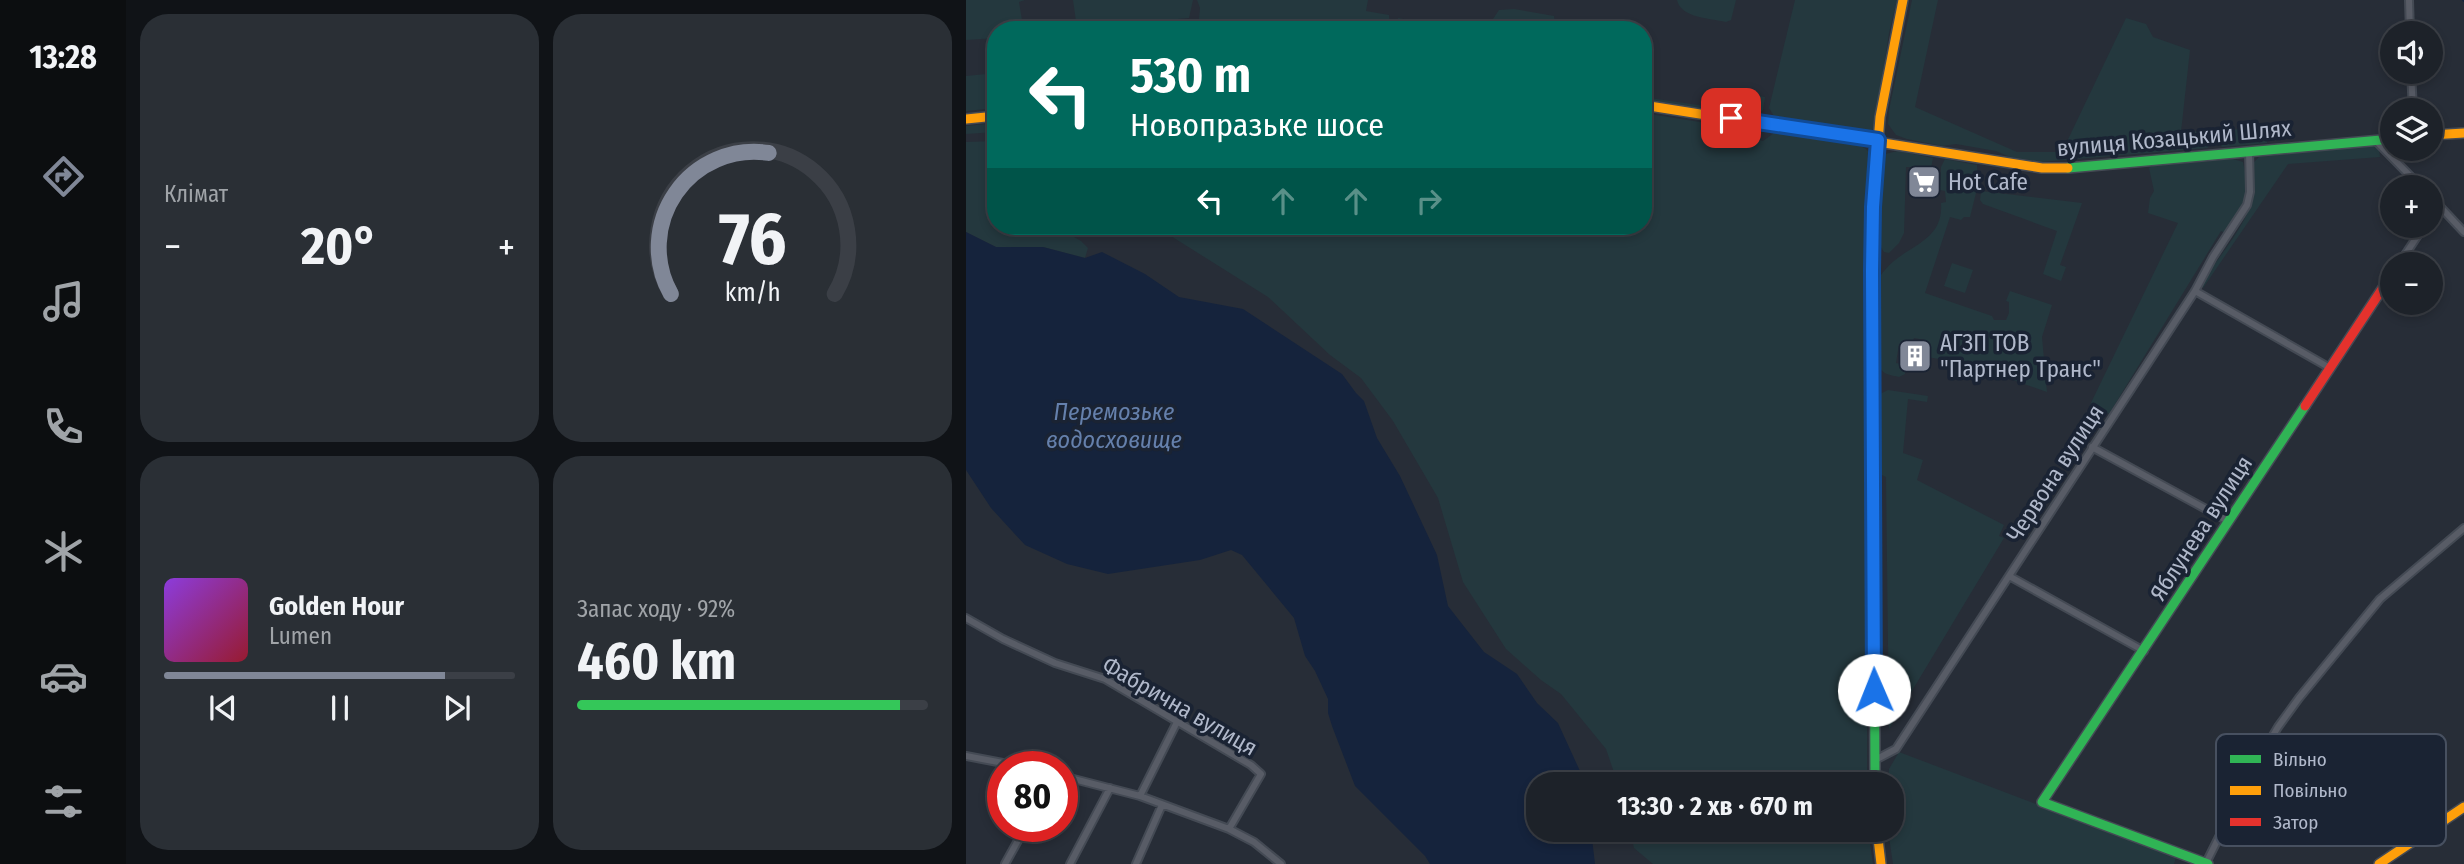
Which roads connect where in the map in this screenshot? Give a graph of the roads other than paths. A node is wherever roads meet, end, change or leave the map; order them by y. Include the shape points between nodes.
1 (1903, 0) edge
2 (2409, 0) edge
3 (2410, 21) edge
4 (1652, 106) edge
5 (987, 117) edge
6 (966, 119) edge
7 (2464, 132) edge
8 (2443, 134) edge
9 (1878, 140) junction
10 (2376, 140) junction
11 (2380, 140) edge
12 (2249, 151) junction
13 (2410, 175) edge
14 (2443, 210) edge
15 (2464, 232) edge
16 (2195, 291) junction
17 (2380, 292) edge
18 (2330, 368) junction
19 (2092, 447) junction
20 (2228, 521) junction
21 (2464, 528) edge
22 (2009, 576) junction
23 (966, 618) edge
24 (2144, 651) junction
25 (1177, 722) junction
26 (2274, 734) edge
27 (966, 756) edge
28 (987, 760) edge
29 (1875, 760) junction
30 (1875, 772) edge
31 (1078, 780) edge
32 (1110, 788) junction
33 (1140, 796) junction
34 (1162, 805) junction
35 (2464, 807) edge
36 (2446, 819) edge
37 (1229, 829) junction
38 (1017, 842) edge
39 (1878, 842) edge
40 (2216, 846) edge
41 (2406, 846) edge
42 (1005, 864) edge
43 (1070, 864) edge
44 (1136, 864) edge
45 (1280, 864) edge
46 (1881, 864) edge
47 (2207, 864) edge
48 (2379, 864) edge

1 - 9 main road
2 - 3 street
4 - 9 main road, вулиця Козацький Шлях
5 - 6 main road
7 - 8 main road
9 - 12 main road, вулиця Козацький Шлях via 2042,168
9 - 29 main road via 1872,298
10 - 11 main road, вулиця Козацький Шлях
10 - 12 main road, вулиця Козацький Шлях
10 - 13 street
12 - 16 street, Червона вулиця via 2250,192 2245,209
14 - 15 street
16 - 18 street
16 - 19 street, Червона вулиця
17 - 18 main road, Яблунева вулиця
18 - 20 main road, Яблунева вулиця
19 - 20 street
19 - 22 street, Червона вулиця
20 - 24 main road, Яблунева вулиця
21 - 26 street via 2380,599
22 - 24 street
22 - 29 street, Червона вулиця via 1896,749
23 - 25 street, Фабрична вулиця via 1055,663 1105,679
24 - 47 main road, Яблунева вулиця via 2042,802
25 - 33 street
25 - 37 street, Фабрична вулиця via 1261,774
27 - 28 street
29 - 30 main road
31 - 32 street
32 - 33 street
32 - 43 street
33 - 34 street
34 - 37 street
34 - 44 street
35 - 36 main road
37 - 45 street
38 - 42 street
39 - 46 main road
40 - 47 street
41 - 48 main road

